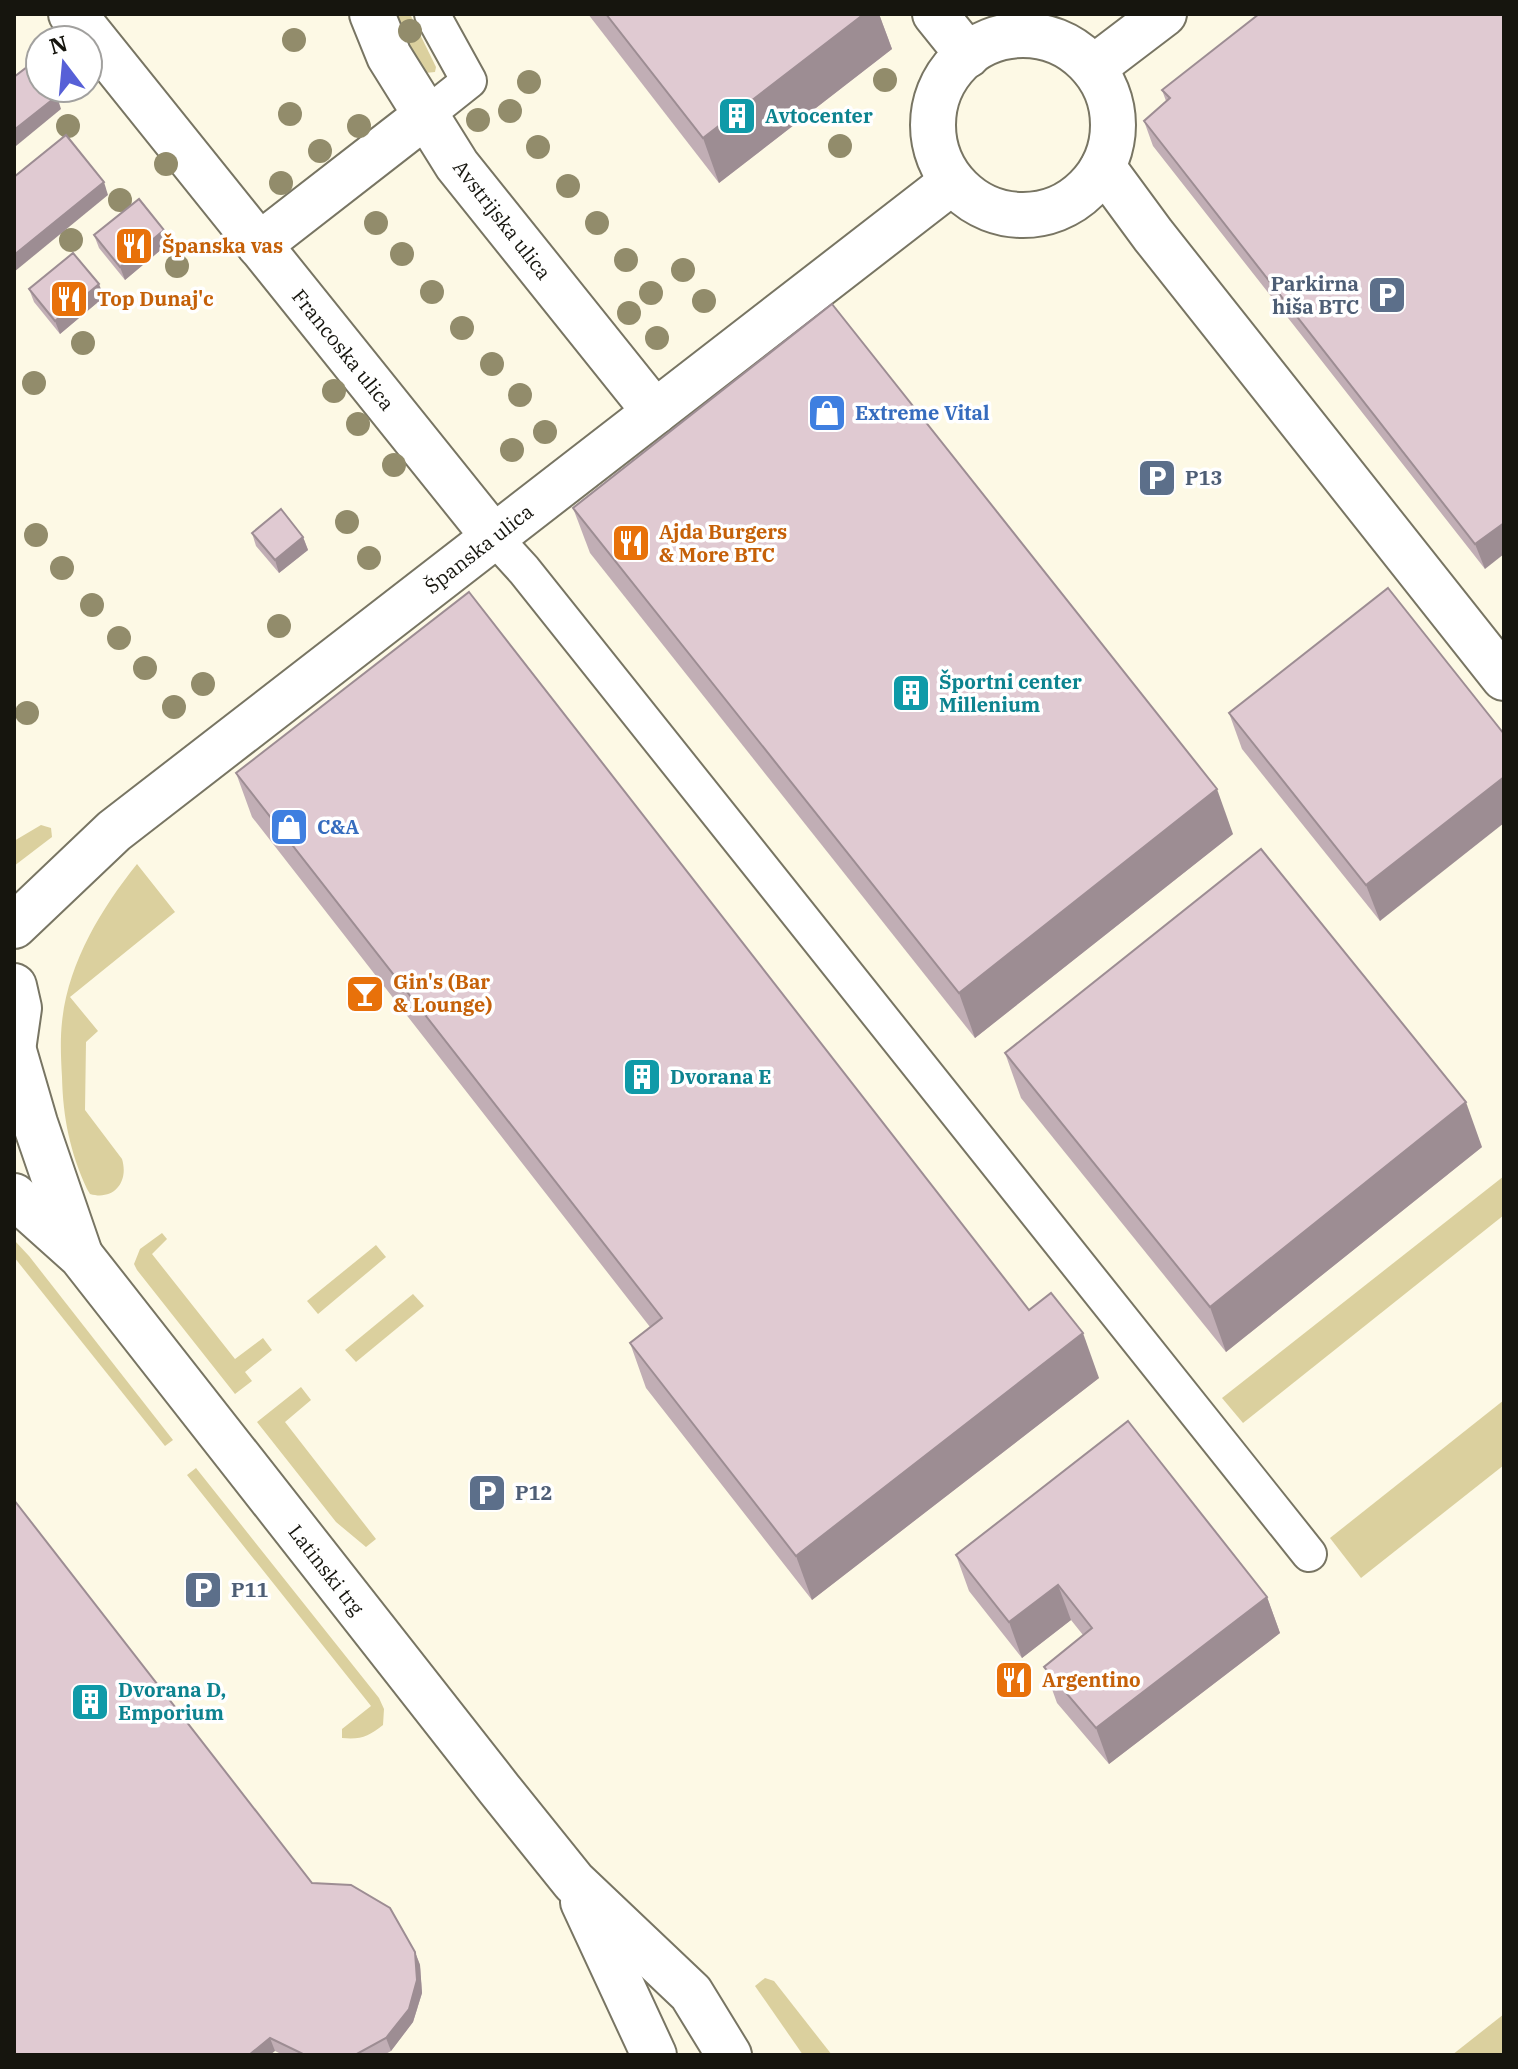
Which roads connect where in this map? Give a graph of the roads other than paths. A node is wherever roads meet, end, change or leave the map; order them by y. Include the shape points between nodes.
1 (71, 14) edge
2 (372, 14) edge
3 (432, 14) edge
4 (935, 14) edge
5 (1164, 14) edge
6 (968, 55) junction
7 (1093, 68) junction
8 (425, 116) junction
9 (1103, 167) junction
10 (952, 182) junction
11 (259, 245) junction
12 (655, 412) junction
13 (494, 537) junction
14 (1504, 678) edge
15 (14, 926) edge
16 (14, 986) edge
17 (14, 1043) edge
18 (14, 1051) edge
19 (14, 1196) edge
20 (81, 1256) junction
21 (1309, 1554) dead end
22 (574, 1882) junction
23 (654, 2055) edge
24 (729, 2055) edge

1 - 11 street, Francoska ulica
2 - 8 street, Avstrijska ulica via 389,56
3 - 8 lane via 469,81
4 - 6 street
5 - 7 street
6 - 7 street via 1010,35 1037,36 1063,44
6 - 10 street via 947,76 936,99 935,147
7 - 9 street via 1112,109 1112,139
8 - 11 street
8 - 12 street, Avstrijska ulica via 457,165
9 - 10 street via 1064,205 1038,213 1011,214 984,206
9 - 14 street
10 - 12 street, Španska ulica
11 - 13 street, Francoska ulica
12 - 13 street, Španska ulica
13 - 15 street, Španska ulica via 114,831
13 - 21 lane
16 - 17 street via 19,1008
18 - 20 street, Latinski trg
19 - 20 street, Latinski trg
20 - 22 street, Latinski trg
22 - 23 street, Latinski trg
22 - 24 street, Latinski trg via 691,1993

